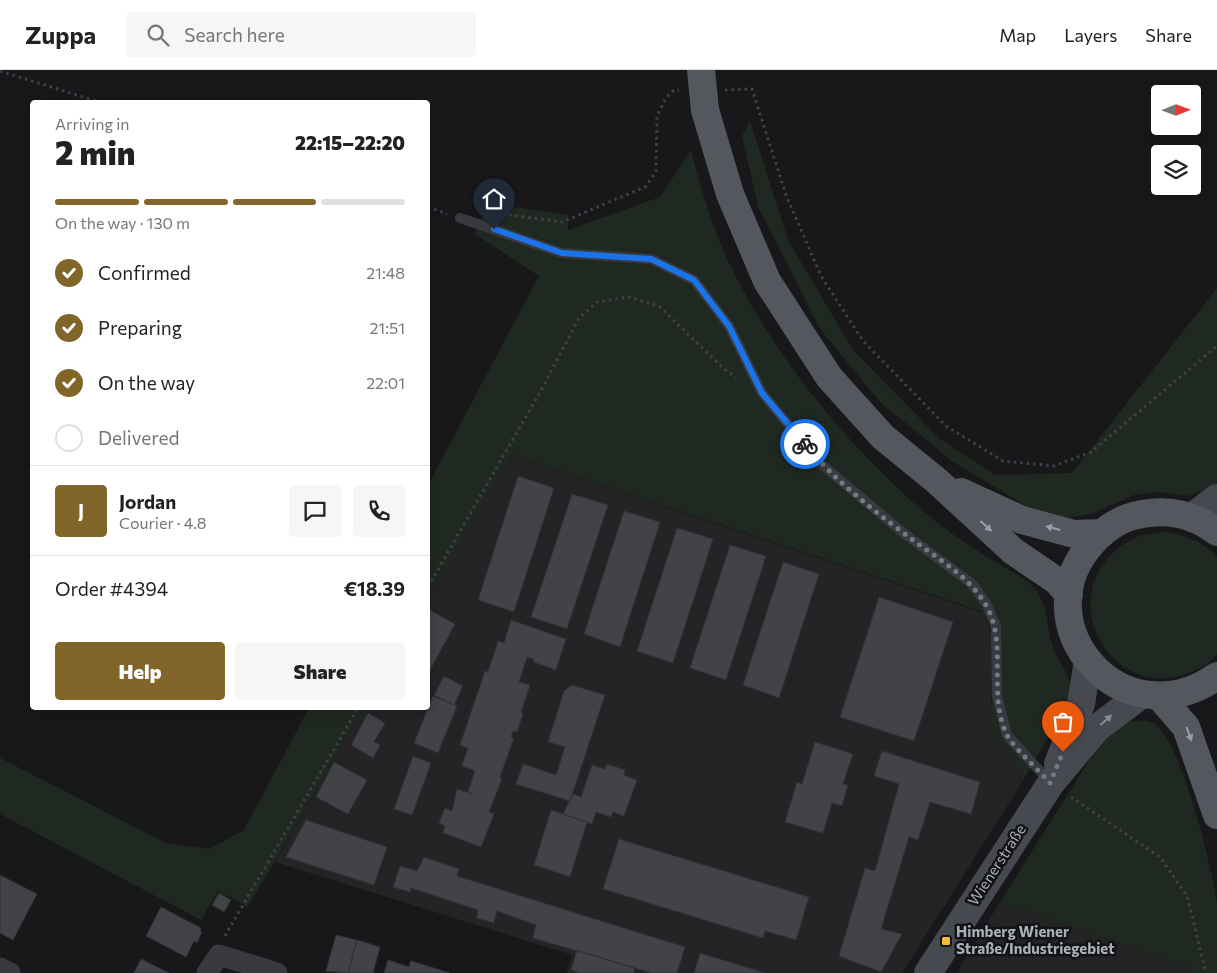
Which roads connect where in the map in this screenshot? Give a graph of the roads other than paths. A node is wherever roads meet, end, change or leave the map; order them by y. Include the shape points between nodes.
1 (701, 70) edge
2 (460, 218) road end
3 (937, 481) junction
4 (1217, 498) edge
5 (1192, 517) junction
6 (1217, 532) edge
7 (1101, 533) junction
8 (1069, 595) junction
9 (1088, 661) junction
10 (1217, 676) edge
11 (1150, 696) junction
12 (1050, 783) junction
13 (1217, 815) edge
14 (0, 968) edge
15 (10, 973) edge
16 (207, 973) edge
17 (276, 973) edge
18 (928, 973) edge

1 - 3 main road, bridge via 705,110 730,194 767,281 829,376 882,437
2 - 12 lane via 562,253 651,259 694,280 729,326 762,393 820,463 901,531 971,583 986,603 996,626 997,696 1007,736
7 -> 3 main road via 1074,534 1022,520
3 -> 8 main road via 1014,551 1057,581
4 - 5 street
5 - 6 main road
5 - 7 main road via 1173,512 1135,515
7 - 8 main road via 1085,551 1074,572
8 - 9 main road via 1076,641
9 - 11 main road via 1106,678
9 - 12 street, Wienerstraße via 1081,704
10 - 11 main road via 1186,692
12 -> 11 street, Wienerstraße via 1097,728
11 -> 13 main road via 1186,726
12 - 18 street, Wienerstraße
14 - 15 street
16 - 17 street via 219,955

